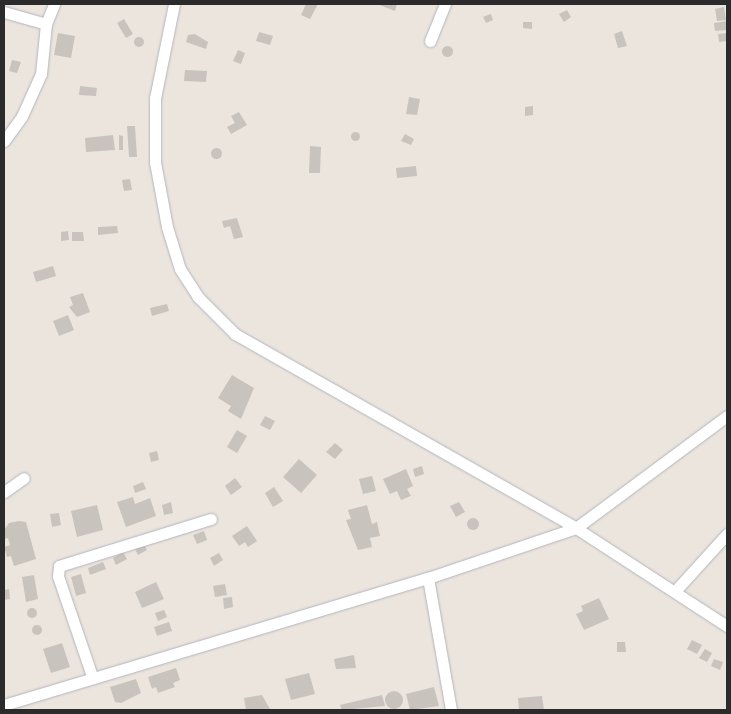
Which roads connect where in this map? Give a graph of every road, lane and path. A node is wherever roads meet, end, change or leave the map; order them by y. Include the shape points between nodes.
1 (54, 4) edge
2 (174, 4) edge
3 (446, 4) edge
4 (4, 12) edge
5 (46, 24) junction
6 (430, 41) dead end
7 (4, 141) edge
8 (727, 416) edge
9 (24, 478) dead end
10 (4, 492) edge
11 (211, 519) dead end
12 (576, 528) junction
13 (727, 534) edge
14 (428, 578) junction
15 (676, 590) junction
16 (727, 626) edge
17 (92, 676) junction
18 (4, 706) edge
19 (451, 710) edge

1 - 5 street
2 - 12 street via 155,98 155,162 167,228 180,269 198,296 235,334
3 - 6 street
4 - 5 street
5 - 7 street via 41,74 22,116
8 - 12 street
9 - 10 street
11 - 17 street via 59,566 58,576
12 - 14 street
12 - 15 street
13 - 15 street
14 - 17 street
14 - 19 street
15 - 16 street
17 - 18 street

